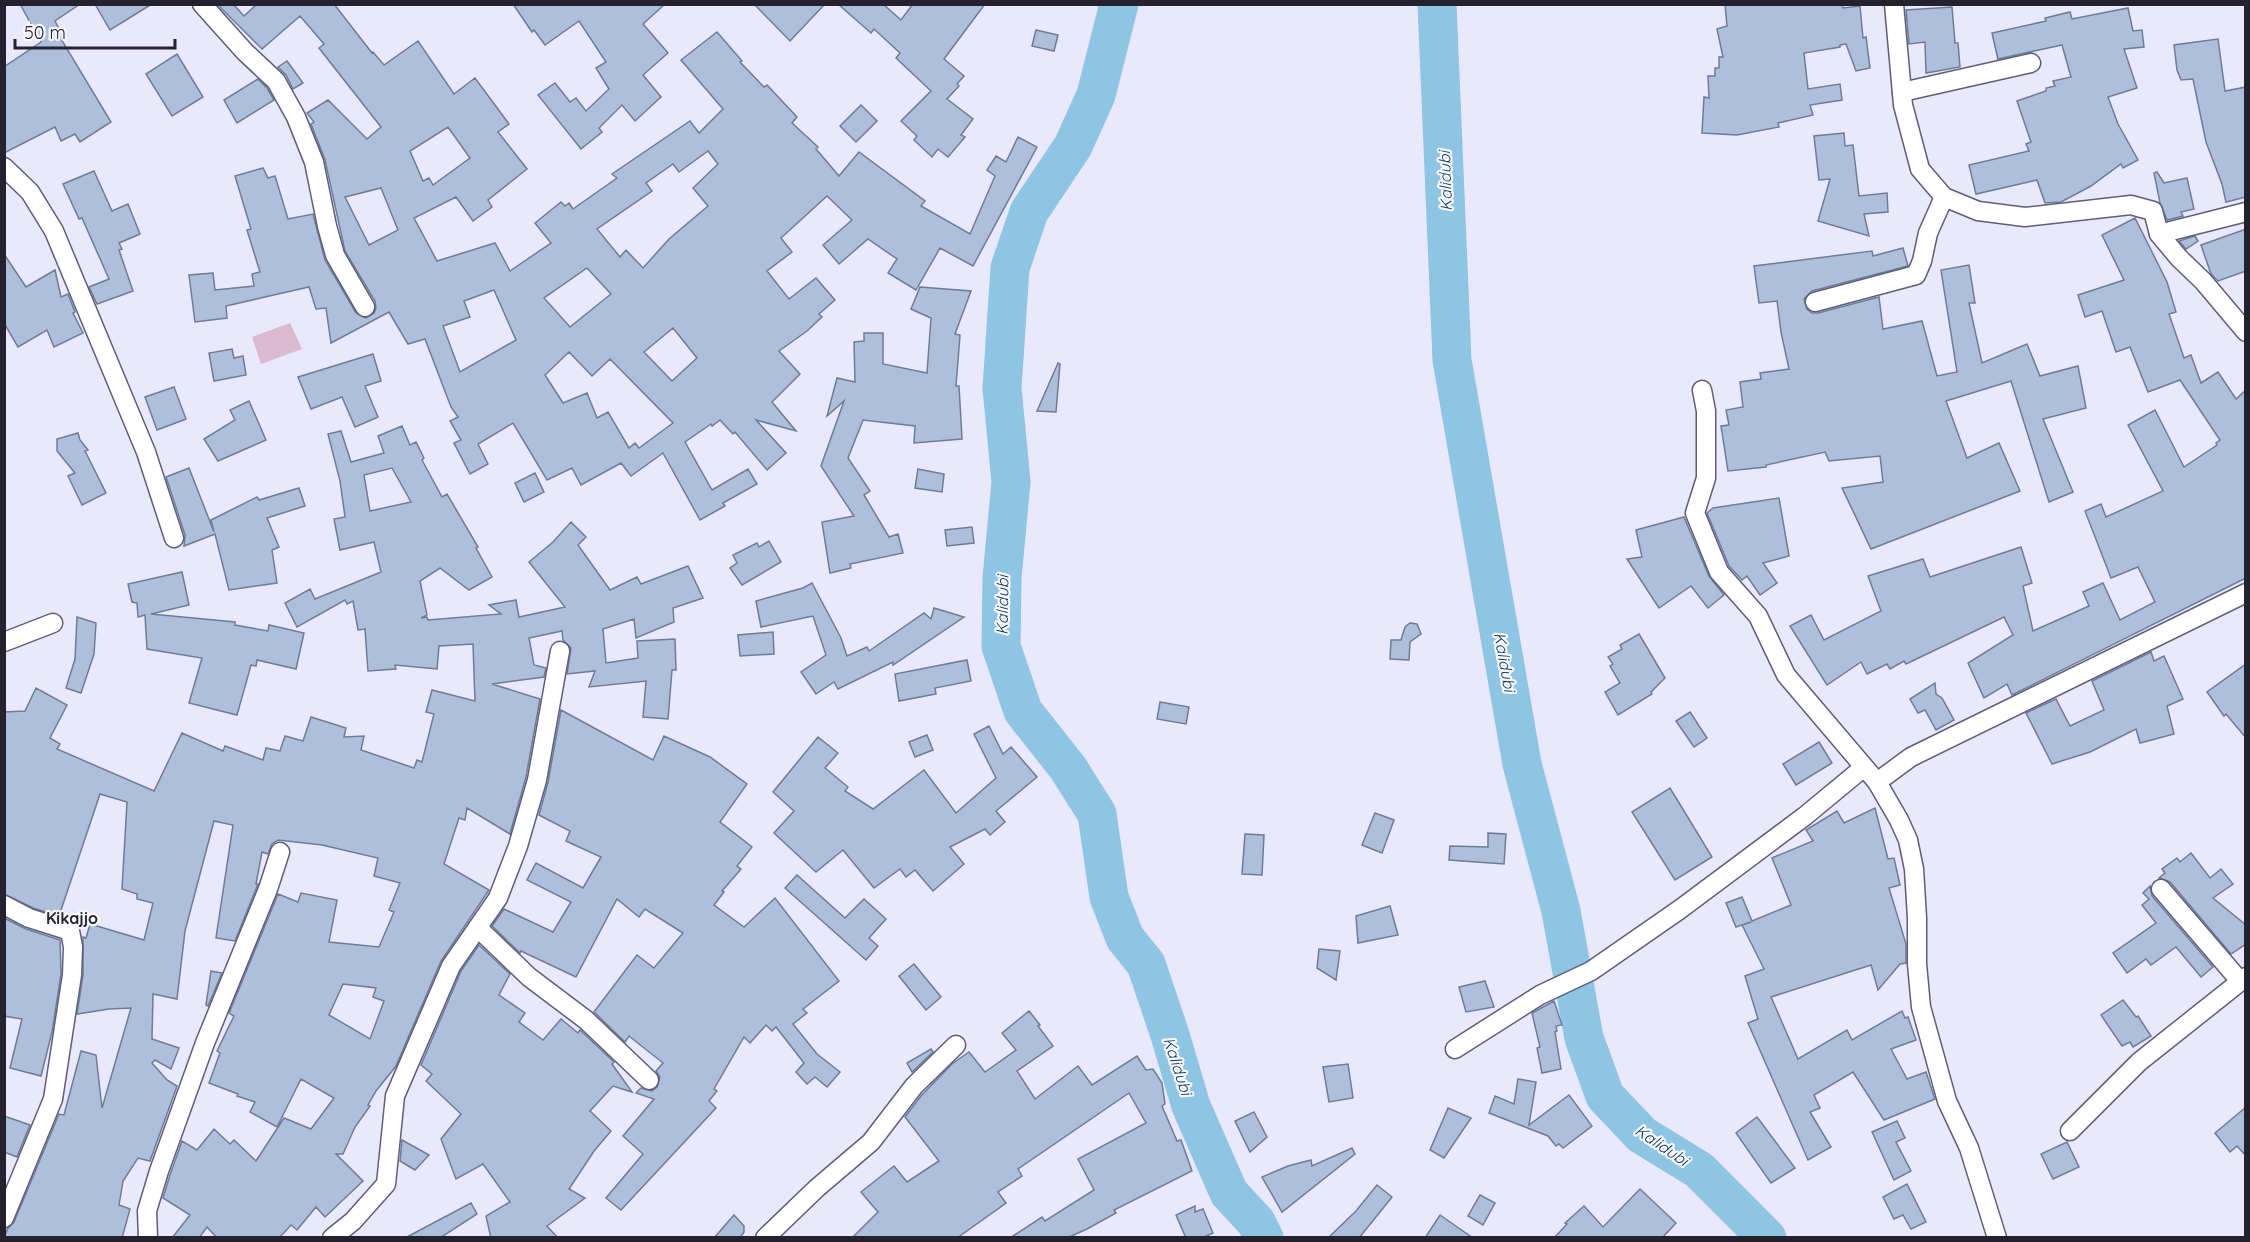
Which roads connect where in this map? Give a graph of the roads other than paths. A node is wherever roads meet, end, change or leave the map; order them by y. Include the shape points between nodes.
1 (202, 4) edge
2 (1894, 4) edge
3 (2031, 63) dead end
4 (1902, 92) junction
5 (4, 167) edge
6 (1944, 197) junction
7 (2246, 212) edge
8 (2159, 234) junction
9 (1815, 302) dead end
10 (365, 307) dead end
11 (2246, 332) edge
12 (1702, 390) dead end
13 (174, 538) dead end
14 (2246, 593) edge
15 (53, 623) dead end
16 (4, 642) edge
17 (560, 651) dead end
18 (1863, 768) junction
19 (1876, 782) junction
20 (280, 852) dead end
21 (2161, 889) dead end
22 (4, 905) edge
23 (478, 928) junction
24 (2243, 979) edge
25 (956, 1045) dead end
26 (1455, 1049) dead end
27 (649, 1080) dead end
28 (2070, 1131) dead end
29 (4, 1218) edge
30 (148, 1238) edge
31 (332, 1238) edge
32 (765, 1238) edge
33 (1997, 1238) edge

1 - 10 street via 276,81 286,99 314,162 335,255
2 - 4 street
3 - 4 street
4 - 6 street via 1920,170
5 - 13 street via 30,192 54,231 146,452
6 - 8 street via 1978,211 2025,217 2131,205 2143,207 2153,211
6 - 9 street via 1916,275
7 - 8 street
8 - 11 street
12 - 18 street via 1706,411 1706,478 1695,513 1719,572 1758,616 1786,675
14 - 19 street via 1911,757
15 - 16 street
17 - 23 street via 537,780 521,835 498,898
18 - 19 street
18 - 26 street via 1680,910 1591,971 1540,995
19 - 33 street via 1908,840 1914,869 1921,1007 1947,1101 1969,1148
20 - 30 street via 159,1171 147,1211
21 - 24 street
22 - 29 street via 70,931 73,947 66,1024 53,1099
23 - 27 street
23 - 31 street via 452,966 395,1096 386,1184
24 - 28 street via 2139,1062
25 - 32 street via 915,1086 871,1142

